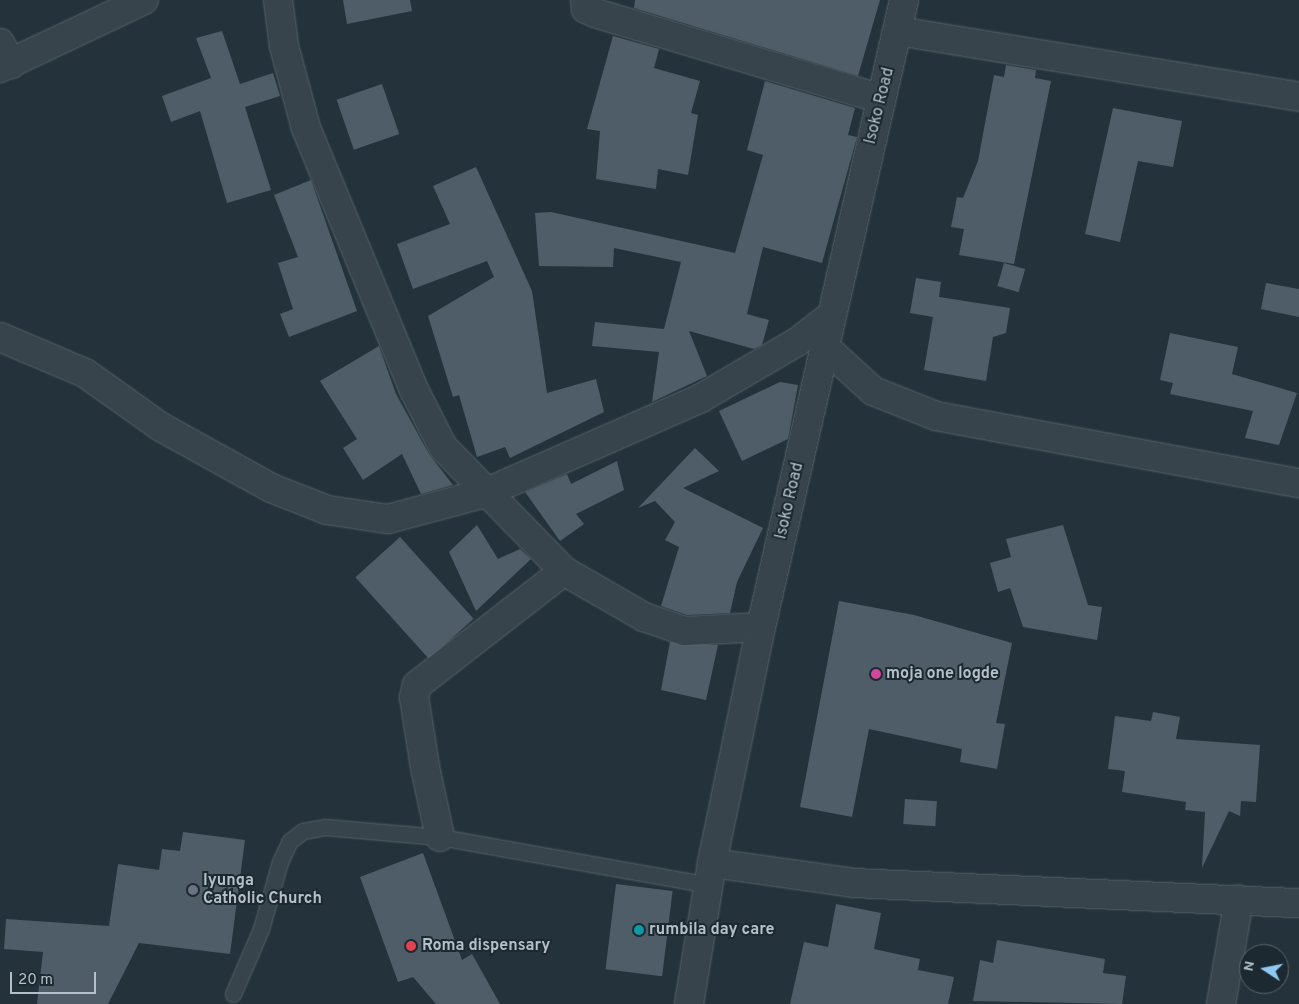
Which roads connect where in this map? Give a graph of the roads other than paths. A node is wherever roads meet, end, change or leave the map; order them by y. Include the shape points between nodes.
1 (144, 0) edge
2 (278, 0) edge
3 (586, 0) edge
4 (904, 0) edge
5 (898, 32) junction
6 (4, 58) edge
7 (1299, 97) edge
8 (881, 99) junction
9 (832, 314) junction
10 (0, 337) edge
11 (825, 347) junction
12 (1299, 483) edge
13 (485, 493) junction
14 (564, 571) junction
15 (761, 627) junction
16 (440, 837) junction
17 (710, 874) junction
18 (1239, 900) junction
19 (1299, 902) edge
20 (233, 994) dead end
21 (689, 1004) edge
22 (1221, 1004) edge

1 - 6 street
2 - 13 street via 284,46 306,128 414,390 443,447
3 - 8 street via 586,9 595,13
4 - 5 street, Isoko Road
5 - 7 street
5 - 8 street, Isoko Road
8 - 9 street, Isoko Road
9 - 11 street, Isoko Road
9 - 13 street via 796,342 701,398
10 - 13 street via 85,373 161,427 230,467 327,510 388,519
11 - 12 street via 873,391 936,416
11 - 15 street, Isoko Road
13 - 14 street
14 - 15 street via 644,617 685,631
14 - 16 street via 417,685 414,697 423,758
15 - 17 street, Isoko Road
16 - 17 lane
16 - 20 lane via 325,827 303,830 290,841 280,862 261,929
17 - 18 street
17 - 21 street, Isoko Road
18 - 19 street
18 - 22 street

